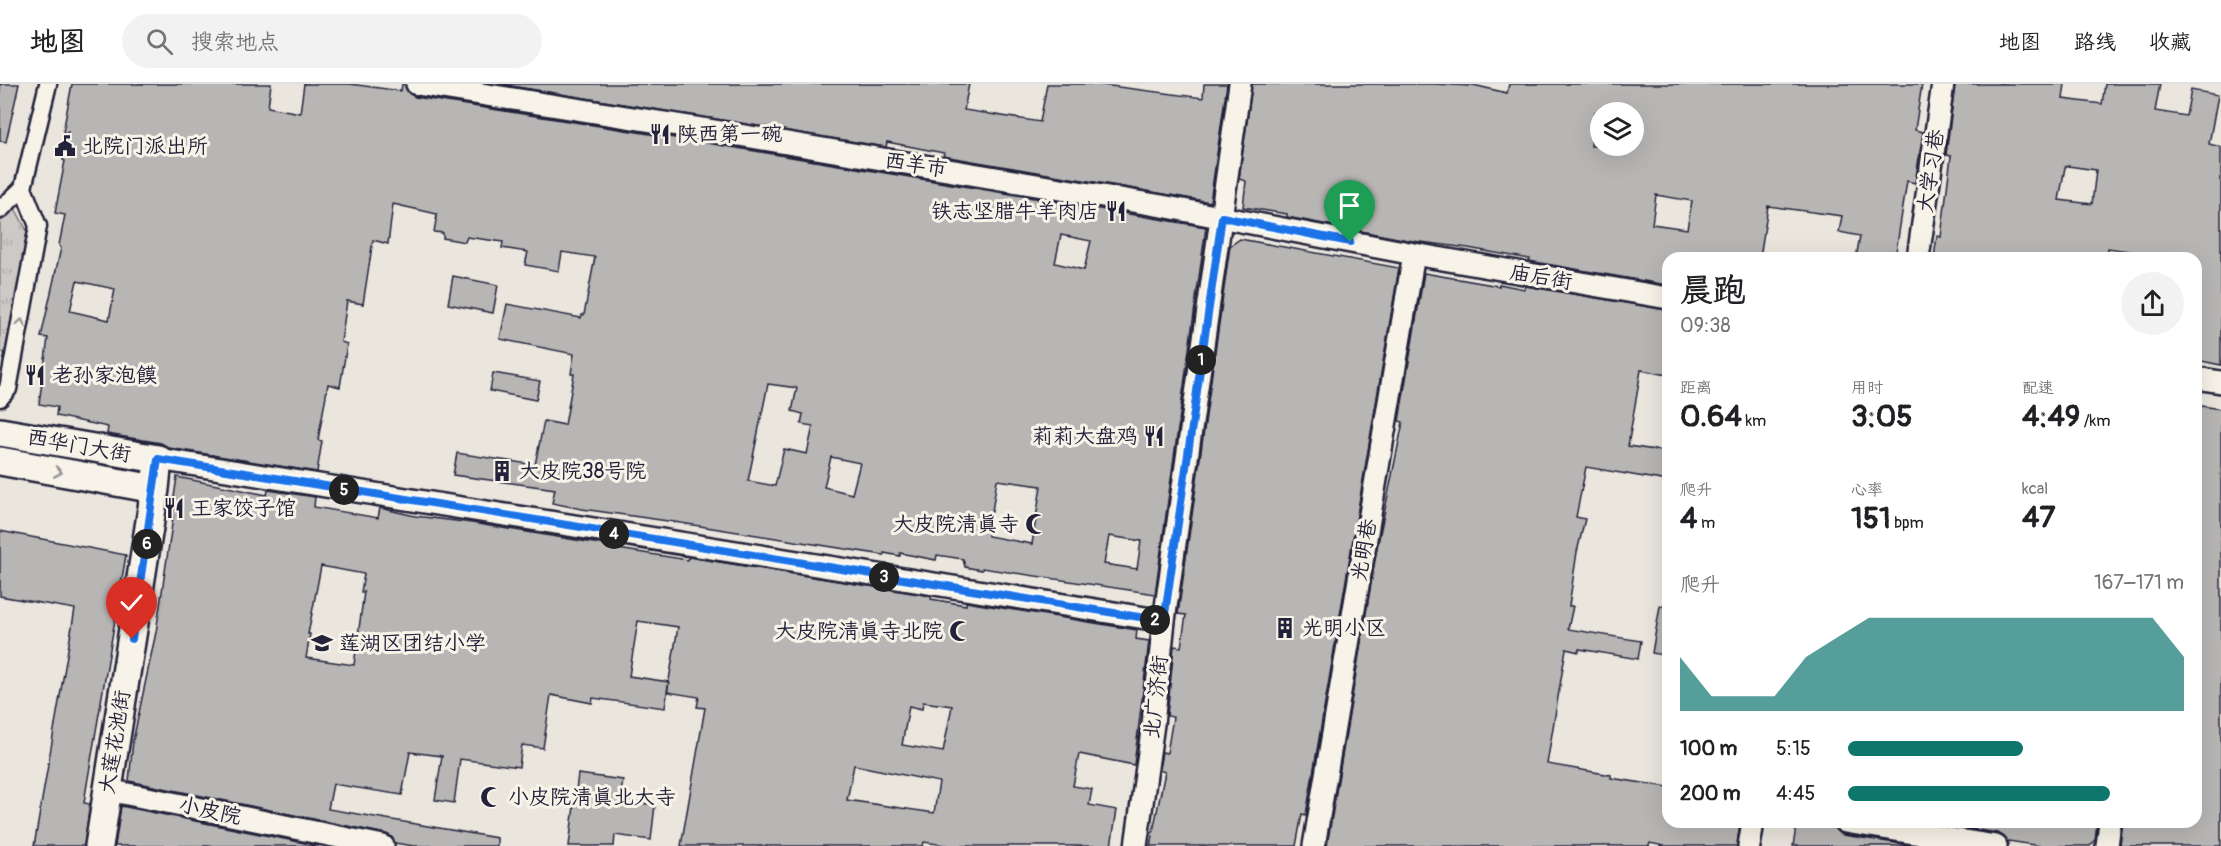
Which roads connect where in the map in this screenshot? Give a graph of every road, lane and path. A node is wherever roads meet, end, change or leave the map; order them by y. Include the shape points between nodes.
1 (48, 84) edge
2 (417, 84) edge
3 (1240, 84) edge
4 (1943, 84) edge
5 (23, 188) junction
6 (0, 210) edge
7 (1222, 217) junction
8 (1919, 252) edge
9 (1413, 254) junction
10 (1662, 297) edge
11 (2202, 379) edge
12 (2221, 381) edge
13 (0, 398) edge
14 (0, 432) edge
15 (158, 459) junction
16 (0, 461) edge
17 (155, 489) junction
18 (1164, 621) junction
19 (108, 790) junction
20 (1752, 828) edge
21 (1883, 828) edge
22 (2109, 828) edge
23 (99, 846) edge
24 (382, 846) edge
25 (1136, 846) edge
26 (1314, 846) edge
27 (1749, 846) edge
28 (1996, 846) edge
29 (2107, 846) edge

1 - 5 street
2 - 7 street, 西羊市
3 - 7 street, 北广济街
4 - 8 street, 大学习巷
5 - 6 street
13 -> 5 street via 8,389 38,226
7 - 9 street, 西羊市
7 - 18 street, 北广济街
9 - 10 street, 庙后街
9 - 26 street, 光明巷
11 - 12 street
14 - 15 street, 西华门大街
15 - 17 street, 大莲花池街
15 - 18 street
16 -> 17 street, 西华门大街
17 - 19 street, 大莲花池街
18 - 25 street, 北广济街
19 - 23 street, 大莲花池街
19 - 24 street, 小皮院
20 - 27 street
21 - 28 street
22 - 29 street

